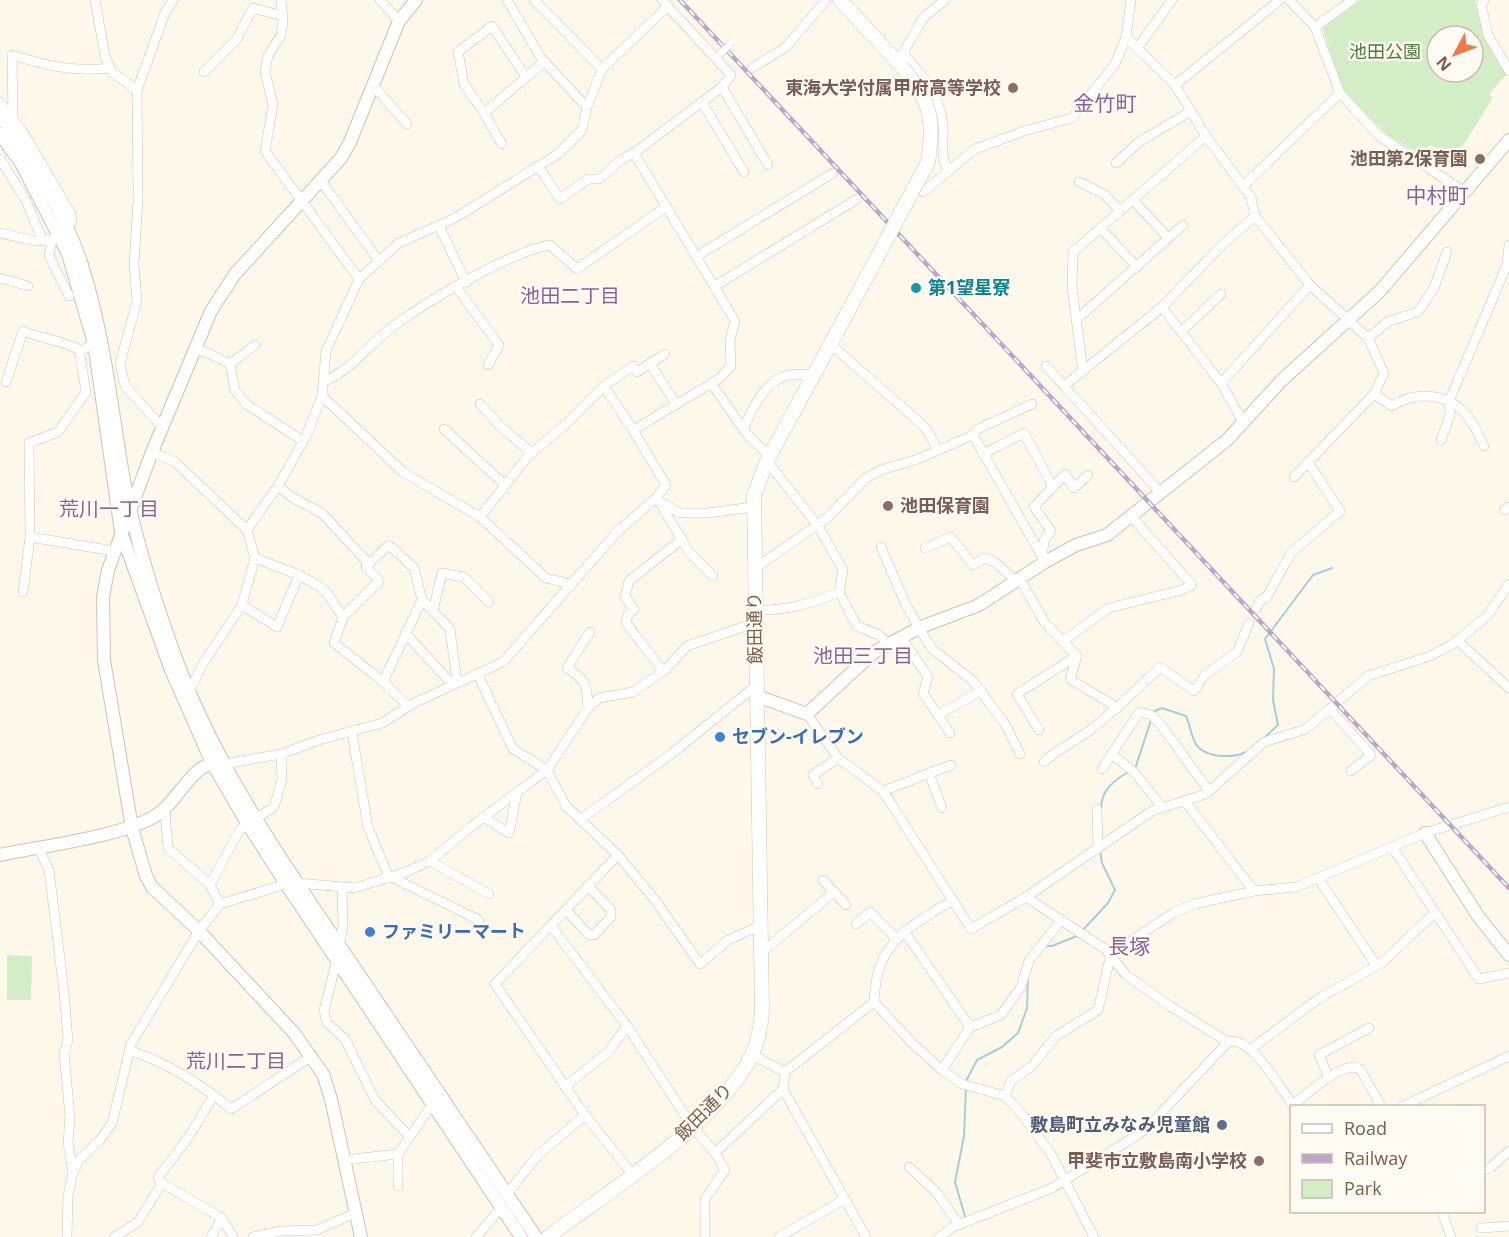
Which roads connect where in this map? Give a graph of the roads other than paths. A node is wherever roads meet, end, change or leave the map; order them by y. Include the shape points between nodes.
1 (95, 0) edge
2 (173, 0) edge
3 (281, 0) edge
4 (380, 0) edge
5 (416, 0) edge
6 (507, 0) edge
7 (534, 0) edge
8 (826, 0) edge
9 (840, 0) edge
10 (945, 0) edge
11 (1131, 0) edge
12 (1172, 0) edge
13 (1280, 0) edge
14 (1289, 0) edge
15 (1352, 0) edge
16 (1484, 0) edge
17 (665, 3) edge
18 (283, 16) junction
19 (399, 21) junction
20 (1316, 27) junction
21 (1126, 37) junction
22 (732, 42) dead end
23 (1138, 47) junction
24 (718, 55) dead end
25 (900, 61) junction
26 (544, 62) junction
27 (110, 68) junction
28 (752, 68) dead end
29 (602, 69) junction
30 (1509, 71) edge
31 (204, 72) dead end
32 (526, 77) junction
33 (373, 85) junction
34 (1174, 85) junction
35 (722, 87) junction
36 (137, 90) junction
37 (1340, 93) junction
38 (702, 102) junction
39 (13, 105) junction
40 (587, 107) junction
41 (0, 108) edge
42 (1191, 111) junction
43 (484, 113) junction
44 (13, 119) junction
45 (407, 124) dead end
46 (0, 134) edge
47 (1206, 136) junction
48 (1509, 140) edge
49 (502, 144) dead end
50 (634, 153) junction
51 (0, 159) edge
52 (26, 161) junction
53 (1116, 163) dead end
54 (768, 165) dead end
55 (538, 166) junction
56 (948, 171) junction
57 (744, 172) dead end
58 (832, 173) dead end
59 (321, 181) junction
60 (1079, 182) dead end
61 (1243, 186) junction
62 (923, 192) dead end
63 (1465, 192) junction
64 (857, 199) dead end
65 (1133, 200) junction
66 (301, 203) junction
67 (667, 206) junction
68 (1120, 211) junction
69 (1255, 216) junction
70 (1183, 225) dead end
71 (439, 226) junction
72 (1101, 229) junction
73 (0, 233) edge
74 (56, 236) junction
75 (1168, 238) junction
76 (1509, 245) edge
77 (1447, 252) dead end
78 (697, 256) junction
79 (379, 261) junction
80 (1137, 267) junction
81 (0, 278) edge
82 (359, 279) junction
83 (466, 282) junction
84 (1310, 285) junction
85 (28, 286) dead end
86 (715, 286) junction
87 (456, 288) junction
88 (1221, 294) dead end
89 (69, 296) dead end
90 (1162, 307) junction
91 (1349, 319) junction
92 (1076, 320) junction
93 (1181, 332) junction
94 (1368, 338) junction
95 (94, 343) junction
96 (830, 344) junction
97 (255, 345) dead end
98 (195, 350) junction
99 (81, 351) junction
100 (665, 354) dead end
101 (230, 364) junction
102 (650, 364) junction
103 (488, 365) dead end
104 (1046, 366) dead end
105 (114, 367) junction
106 (1083, 371) junction
107 (813, 376) junction
108 (6, 382) dead end
109 (323, 382) junction
110 (711, 383) junction
111 (1221, 383) junction
112 (604, 386) junction
113 (1064, 386) junction
114 (1374, 394) junction
115 (322, 396) junction
116 (1449, 401) junction
117 (480, 404) dead end
118 (676, 404) junction
119 (1032, 404) dead end
120 (1244, 424) junction
121 (162, 427) junction
122 (444, 429) dead end
123 (743, 429) junction
124 (633, 430) junction
125 (973, 435) junction
126 (1442, 440) dead end
127 (303, 441) junction
128 (1484, 446) dead end
129 (938, 450) junction
130 (152, 452) junction
131 (532, 453) junction
132 (983, 454) junction
133 (768, 459) junction
134 (1308, 462) junction
135 (1088, 475) dead end
136 (1294, 477) dead end
137 (505, 485) junction
138 (278, 486) junction
139 (1053, 487) junction
140 (1160, 492) junction
141 (657, 500) junction
142 (753, 507) junction
143 (131, 509) junction
144 (1131, 516) junction
145 (480, 517) junction
146 (818, 526) junction
147 (247, 530) junction
148 (121, 532) junction
149 (30, 537) junction
150 (682, 539) junction
151 (881, 547) dead end
152 (925, 548) dead end
153 (114, 551) junction
154 (255, 558) junction
155 (1043, 562) junction
156 (369, 564) junction
157 (754, 569) junction
158 (299, 575) junction
159 (713, 576) dead end
160 (1018, 580) junction
161 (570, 584) junction
162 (1509, 584) edge
163 (23, 592) dead end
164 (839, 592) junction
165 (422, 600) junction
166 (489, 602) dead end
167 (242, 605) junction
168 (1256, 608) dead end
169 (433, 611) junction
170 (754, 616) junction
171 (343, 617) junction
172 (1249, 623) dead end
173 (921, 627) junction
174 (590, 632) dead end
175 (405, 633) junction
176 (901, 637) junction
177 (1457, 640) junction
178 (1063, 641) junction
179 (888, 643) junction
180 (1077, 656) junction
181 (663, 671) junction
182 (478, 675) junction
183 (383, 682) junction
184 (455, 683) junction
185 (1509, 688) edge
186 (757, 690) junction
187 (190, 691) junction
188 (981, 691) junction
189 (408, 706) junction
190 (588, 708) junction
191 (1118, 708) junction
192 (1330, 709) junction
193 (807, 714) junction
194 (938, 715) junction
195 (1039, 730) dead end
196 (352, 733) junction
197 (950, 733) dead end
198 (281, 754) junction
199 (1020, 754) dead end
200 (1112, 754) junction
201 (838, 758) junction
202 (1044, 762) dead end
203 (218, 763) junction
204 (951, 765) dead end
205 (1102, 769) dead end
206 (547, 770) junction
207 (1351, 771) dead end
208 (929, 773) junction
209 (818, 784) dead end
210 (883, 791) junction
211 (1209, 791) junction
212 (517, 793) junction
213 (1184, 800) junction
214 (1162, 807) junction
215 (1509, 807) edge
216 (942, 808) dead end
217 (1097, 809) dead end
218 (165, 810) junction
219 (483, 817) junction
220 (581, 819) junction
221 (251, 821) junction
222 (132, 828) junction
223 (1425, 833) junction
224 (1392, 847) junction
225 (34, 848) junction
226 (1098, 849) junction
227 (0, 855) edge
228 (618, 855) junction
229 (430, 861) junction
230 (390, 878) junction
231 (1318, 878) junction
232 (823, 880) dead end
233 (292, 884) junction
234 (210, 885) junction
235 (588, 886) junction
236 (342, 888) junction
237 (834, 891) junction
238 (1254, 891) junction
239 (489, 894) dead end
240 (1026, 897) junction
241 (954, 901) junction
242 (220, 904) junction
243 (846, 905) dead end
244 (566, 910) junction
245 (1434, 913) junction
246 (1062, 919) junction
247 (479, 920) dead end
248 (856, 924) dead end
249 (551, 926) junction
250 (760, 926) junction
251 (199, 931) junction
252 (904, 931) junction
253 (896, 938) junction
254 (339, 945) junction
255 (761, 953) junction
256 (1111, 954) junction
257 (1509, 955) edge
258 (337, 959) junction
259 (1376, 965) junction
260 (1509, 973) edge
261 (874, 1002) junction
262 (627, 1026) junction
263 (970, 1027) junction
264 (1369, 1028) dead end
265 (1228, 1042) junction
266 (1251, 1049) junction
267 (129, 1050) junction
268 (752, 1055) junction
269 (312, 1056) junction
270 (1509, 1056) edge
271 (942, 1070) junction
272 (784, 1072) junction
273 (1329, 1078) junction
274 (566, 1087) junction
275 (783, 1089) junction
276 (214, 1095) junction
277 (1005, 1096) junction
278 (433, 1103) junction
279 (1380, 1105) edge
280 (1407, 1105) edge
281 (585, 1115) junction
282 (692, 1126) junction
283 (409, 1136) junction
284 (1509, 1151) edge
285 (715, 1153) junction
286 (398, 1154) junction
287 (344, 1160) junction
288 (909, 1167) dead end
289 (1485, 1170) edge
290 (73, 1173) junction
291 (632, 1174) junction
292 (1065, 1180) junction
293 (162, 1183) junction
294 (399, 1186) dead end
295 (507, 1194) junction
296 (845, 1199) junction
297 (502, 1207) junction
298 (355, 1213) junction
299 (1442, 1213) edge
300 (222, 1218) junction
301 (959, 1224) junction
302 (1509, 1226) edge
303 (1481, 1228) dead end
304 (317, 1234) edge
305 (67, 1237) edge
306 (114, 1237) edge
307 (211, 1237) edge
308 (232, 1237) edge
309 (253, 1237) edge
310 (361, 1237) edge
311 (476, 1237) edge
312 (521, 1237) edge
313 (536, 1237) edge
314 (548, 1237) edge
315 (705, 1237) edge
316 (779, 1237) edge
317 (866, 1237) edge
318 (939, 1237) edge
319 (1094, 1237) edge
320 (1452, 1237) edge

1 - 27 street
2 - 36 street
3 - 18 street
4 - 19 street
5 - 19 street
6 - 26 street
7 - 29 street
8 - 28 street via 786,46
9 - 25 main road, 飯田通り
10 - 25 street via 924,17
11 - 21 street
12 - 23 street
13 - 34 street
14 - 20 street
15 - 20 street
16 - 30 street via 1481,4 1488,36
17 - 29 street
17 - 35 street via 731,75
18 - 31 street via 253,8 236,40
18 - 66 street via 280,35 265,71 273,105 265,151
19 - 33 street
20 - 37 street
21 - 23 street
21 - 56 street via 1115,64 1072,118 975,149
22 - 24 street, bridge
23 - 34 street
25 - 56 street via 926,80 939,104 944,139 942,159
25 - 96 main road, 飯田通り, bridge via 930,112 932,141 928,162
26 - 32 street
26 - 40 street
27 - 36 street
27 - 39 street via 54,68 12,55
29 - 40 street
32 - 43 street
32 - 43 street via 492,26 458,52 464,84
33 - 45 street
33 - 59 street via 350,142
34 - 42 street
35 - 38 street
35 - 54 street
36 - 105 street via 137,301
37 - 61 street
37 - 63 street via 1379,136
38 - 50 street
38 - 57 street
39 - 41 street
39 - 44 street
40 - 55 street via 582,130 558,154
41 - 44 street
41 - 52 street
42 - 47 street
42 - 53 street via 1139,142
43 - 49 street
44 - 74 street via 44,164 70,214 72,221
46 - 52 street
47 - 61 street
47 - 65 street
48 - 63 street
50 - 55 street via 560,199
50 - 67 street
51 - 74 street via 25,199
52 - 74 street
55 - 71 street
56 - 62 street
58 - 78 street
59 - 66 street
59 - 79 street
60 - 68 street via 1104,194
61 - 69 street via 1251,197
63 - 91 street via 1380,291
64 - 86 street
65 - 68 street
65 - 75 street
66 - 82 street
66 - 98 street via 235,274 211,311
67 - 78 street
67 - 83 street via 577,268 550,244 533,248
68 - 72 street
69 - 84 street
69 - 90 street
70 - 75 street
71 - 79 street via 399,243
71 - 83 street
72 - 80 street
72 - 92 street via 1073,252
73 - 74 street
74 - 89 street via 50,256
74 - 95 street via 68,254
74 - 105 street via 81,262
75 - 80 street
76 - 116 street via 1508,265
77 - 94 street via 1427,302 1418,312 1389,321
78 - 86 street
79 - 82 street
80 - 92 street
81 - 85 street
82 - 109 street via 326,351
83 - 87 street
84 - 91 street
84 - 111 street
86 - 110 street via 735,321 730,341 731,366
87 - 103 street via 499,345
87 - 109 street via 394,326 341,375
88 - 93 street
90 - 93 street
90 - 106 street
91 - 94 street
91 - 120 street via 1282,380
92 - 106 street
93 - 111 street
94 - 114 street via 1384,374
95 - 99 street
95 - 148 street
96 - 107 main road, 飯田通り
96 - 129 street via 917,420
97 - 101 street
98 - 101 street
98 - 121 street
99 - 108 street via 73,345 23,331
99 - 149 street via 86,392 58,432 29,443
100 - 102 street
101 - 127 street via 236,390 246,404
102 - 112 street via 637,372 633,366
102 - 118 street
104 - 113 street
105 - 121 street via 125,386
105 - 143 street via 121,465
106 - 113 street
107 - 123 street via 790,372 782,376 760,397
107 - 133 main road, 飯田通り
109 - 115 street
110 - 118 street
110 - 123 street
111 - 120 street
112 - 124 street
112 - 131 street
113 - 140 street
114 - 116 street via 1392,406 1403,399 1428,395
114 - 134 street
115 - 127 street
115 - 145 street via 403,472
116 - 126 street via 1450,415
116 - 128 street via 1470,418
117 - 131 street
118 - 124 street
119 - 125 street
120 - 140 street
121 - 130 street
122 - 137 street
123 - 133 street
124 - 141 street via 666,485
125 - 129 street
125 - 132 street
127 - 138 street
129 - 146 street via 866,478
130 - 143 street
130 - 147 street via 175,462
131 - 137 street
132 - 139 street via 1024,433
132 - 155 street
133 - 142 main road, 飯田通り via 758,480
133 - 146 street
134 - 136 street
134 - 168 street via 1340,511 1291,553 1266,598
135 - 139 street via 1074,488 1065,474
137 - 145 street
138 - 147 street
138 - 156 street via 322,513
139 - 155 street via 1034,507 1051,531 1044,540
140 - 144 street
141 - 142 street via 680,513
141 - 150 street
141 - 161 street via 618,531
142 - 157 main road, 飯田通り
143 - 148 street
143 - 187 street via 146,570
144 - 155 street via 1107,534
144 - 178 street via 1192,585 1182,591 1109,608
145 - 161 street via 546,578
146 - 157 street
146 - 164 street via 843,570
147 - 154 street
148 - 153 street
148 - 203 street via 171,670
149 - 153 street
149 - 163 street
150 - 159 street
150 - 181 street via 629,580 625,597 634,609 626,623
151 - 173 street via 906,605
152 - 160 street via 951,537 972,565 985,558
153 - 222 street via 103,597 104,660
154 - 158 street
154 - 167 street
155 - 160 street
156 - 165 street via 389,545 414,568
156 - 171 street via 366,566 379,581
157 - 170 main road, 飯田通り
158 - 167 street via 277,627
158 - 171 street via 327,593
160 - 173 street via 979,605
160 - 178 street via 1045,622
161 - 182 street via 503,662
162 - 177 street via 1488,615
164 - 170 street via 813,603
164 - 179 street via 857,626
165 - 169 street
165 - 175 street
166 - 169 street via 464,577 442,573
167 - 187 street via 202,665
169 - 184 street via 450,629
170 - 181 street via 687,646
170 - 186 main road, 飯田通り
171 - 183 street via 334,643
172 - 191 street via 1238,652 1205,675 1194,690 1160,667
173 - 176 street
173 - 188 street via 938,655 965,673
174 - 190 street via 567,668 583,679
175 - 183 street
175 - 184 street
176 - 179 street
176 - 194 street via 927,677 923,693
177 - 185 street
177 - 192 street via 1430,656 1368,676
178 - 180 street
179 - 193 street
180 - 191 street via 1070,679
180 - 195 street via 1017,694
181 - 190 street via 633,692 599,698
182 - 184 street
182 - 206 street via 513,749
183 - 189 street
184 - 189 street
186 - 193 street
186 - 220 street
186 - 250 main road, 飯田通り
187 - 203 street
188 - 194 street
188 - 199 street via 1005,724
189 - 196 street via 382,723
190 - 206 street
191 - 202 street
192 - 207 street via 1371,755
192 - 211 street via 1306,729 1264,742
193 - 201 street
194 - 197 street
196 - 198 street
196 - 230 street via 368,827
198 - 203 street
198 - 221 street via 282,779 274,807
200 - 205 street
200 - 211 street via 1140,712 1146,713 1161,725
200 - 214 street via 1134,772
201 - 209 street via 813,775
201 - 210 street
203 - 218 street via 198,768
203 - 221 street
204 - 208 street
206 - 212 street
206 - 220 street via 559,796
208 - 210 street
208 - 216 street
210 - 241 street
211 - 213 street via 1196,799
212 - 219 street
212 - 219 street via 509,833
213 - 214 street
213 - 238 street
214 - 226 street
215 - 223 street
217 - 226 street
218 - 222 street
218 - 234 street via 168,848
219 - 229 street
220 - 228 street
221 - 233 street
221 - 234 street via 239,831
222 - 225 street
222 - 251 street via 152,887
223 - 224 street
223 - 257 street via 1478,916
224 - 231 street
224 - 245 street
225 - 227 street
225 - 290 street via 49,870 64,992 68,1143
226 - 240 street
228 - 235 street
228 - 250 street via 656,900 700,964 728,940
229 - 230 street
229 - 239 street
230 - 236 street
230 - 247 street
231 - 238 street via 1296,887
231 - 259 street
232 - 237 street
233 - 236 street
233 - 242 street
233 - 254 street
233 - 258 street
234 - 242 street
235 - 244 street
235 - 244 street via 612,916 594,935 589,935
236 - 254 street
237 - 243 street
237 - 255 street
238 - 256 street via 1194,904 1173,913
240 - 241 street via 971,929
240 - 246 street
241 - 252 street
242 - 251 street
244 - 249 street
245 - 259 street via 1398,950
245 - 260 street via 1479,979
246 - 256 street
246 - 263 street via 1029,961 1021,987 1001,1015
248 - 253 street via 870,912
249 - 262 street
249 - 274 street via 495,984
250 - 255 main road, 飯田通り
251 - 267 street
251 - 269 street
252 - 253 street
252 - 263 street
253 - 261 street via 876,976
254 - 295 street
255 - 268 main road, 飯田通り via 761,1029
256 - 265 street via 1126,975
256 - 277 street via 1098,1010 1056,1036 1032,1066 1011,1082
258 - 278 street
258 - 283 street via 324,1010 327,1023 345,1039 375,1100
259 - 266 street via 1318,999
261 - 271 street
261 - 272 street
262 - 274 street via 609,1051
262 - 282 street
263 - 271 street
264 - 273 street via 1319,1055
265 - 266 street via 1241,1041
265 - 292 street via 1146,1129
266 - 273 street via 1293,1104
267 - 276 street via 161,1060
267 - 290 street via 111,1123 79,1160
268 - 272 street
268 - 282 main road, 飯田通り via 737,1078
269 - 276 street via 231,1109
269 - 287 street via 331,1099
270 - 280 street
271 - 277 street via 962,1084
272 - 275 street
273 - 279 street via 1343,1068 1355,1066
274 - 281 street
275 - 285 street
275 - 296 street
276 - 293 street via 158,1178
277 - 292 street via 1051,1154
278 - 283 street
278 - 297 street
281 - 291 street
281 - 295 street via 537,1156
282 - 285 street
282 - 291 main road, 飯田通り
283 - 286 street
284 - 289 street
285 - 315 street via 725,1170 705,1199
286 - 287 street
286 - 294 street
287 - 298 street
288 - 301 street via 936,1192
290 - 305 street
291 - 314 main road, 飯田通り
292 - 301 street
292 - 319 street
293 - 300 street
293 - 306 street via 138,1222
295 - 313 street
296 - 316 street
296 - 317 street
297 - 311 street
297 - 312 street
298 - 304 street
298 - 310 street
299 - 320 street
300 - 307 street
300 - 308 street
301 - 318 street
302 - 303 street
304 - 309 street via 280,1231

